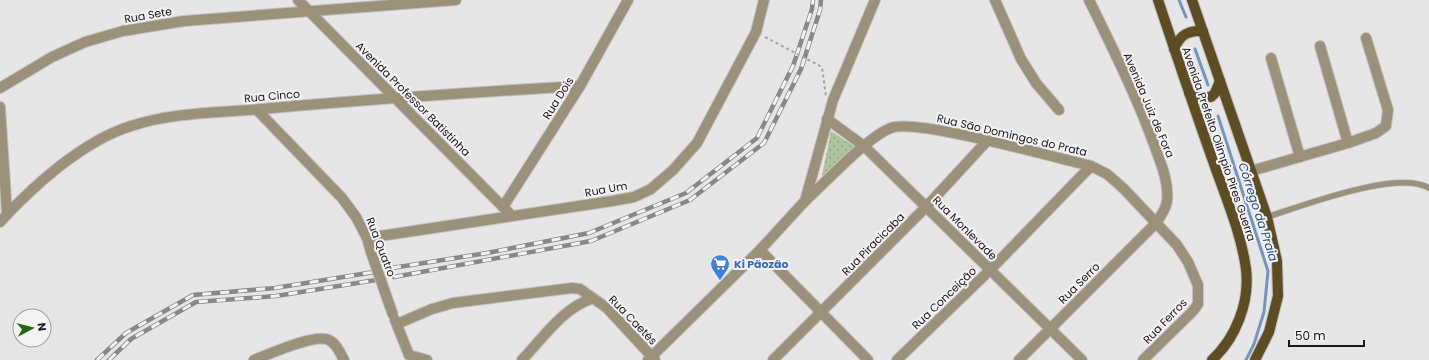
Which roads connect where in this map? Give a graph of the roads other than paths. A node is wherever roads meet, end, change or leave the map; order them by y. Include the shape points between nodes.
1 (298, 0) edge
2 (456, 0) edge
3 (628, 0) edge
4 (764, 0) edge
5 (875, 0) edge
6 (994, 0) edge
7 (1089, 0) edge
8 (1158, 0) edge
9 (1192, 0) edge
10 (308, 11) junction
11 (1203, 31) junction
12 (1366, 38) dead end
13 (1320, 46) dead end
14 (1174, 49) junction
15 (1271, 58) dead end
16 (1220, 81) junction
17 (580, 86) junction
18 (0, 88) edge
19 (1189, 93) junction
20 (395, 97) junction
21 (0, 107) edge
22 (257, 110) junction
23 (1059, 110) dead end
24 (827, 119) junction
25 (987, 141) junction
26 (1348, 143) junction
27 (864, 146) junction
28 (1300, 157) junction
29 (1091, 166) junction
30 (1250, 171) junction
31 (1429, 188) edge
32 (806, 201) junction
33 (927, 206) junction
34 (503, 207) junction
35 (8, 214) junction
36 (511, 215) junction
37 (1267, 217) junction
38 (0, 222) edge
39 (1157, 222) junction
40 (367, 238) junction
41 (760, 250) junction
42 (990, 270) junction
43 (1199, 295) joint
44 (591, 299) junction
45 (821, 313) junction
46 (395, 320) junction
47 (1049, 329) junction
48 (408, 357) edge
49 (652, 359) edge
50 (254, 360) edge
51 (344, 360) edge
52 (428, 360) edge
53 (522, 360) edge
54 (774, 360) edge
55 (868, 360) edge
56 (897, 360) edge
57 (1019, 360) edge
58 (1082, 360) edge
59 (1143, 360) edge
60 (1212, 360) edge
61 (1255, 360) edge

1 - 10 street, Avenida Professor Batistinha
2 - 10 street, Rua Sete
3 - 17 street, Rua Dois
4 - 36 street, Rua Um via 756,32 697,143 673,170 651,189 634,197
5 - 24 street
6 - 23 street via 1021,59 1036,83
7 - 39 street, Avenida Juiz de Fora via 1134,94 1163,170 1167,200
8 - 14 main road, Avenida Prefeito Olimpio Pires Guerra
9 - 11 main road, Avenida Prefeito Olimpio Pires Guerra
10 - 18 street, Rua Sete via 184,21 123,31 85,42 52,57
10 - 20 street, Avenida Professor Batistinha
11 - 14 main road via 1186,33
11 - 16 main road, Avenida Prefeito Olimpio Pires Guerra
12 - 26 street via 1388,110 1388,118 1386,126 1381,131
13 - 26 street
14 - 19 main road, Avenida Prefeito Olimpio Pires Guerra
15 - 28 street
16 - 19 main road via 1211,97 1196,97
16 - 30 main road, Avenida Prefeito Olimpio Pires Guerra
17 - 20 street, Rua Cinco
17 - 34 street, Rua Dois
19 - 60 main road, Avenida Prefeito Olimpio Pires Guerra via 1228,203 1246,270 1245,299 1237,327 1221,352
20 - 22 street, Rua Cinco
20 - 34 street, Avenida Professor Batistinha
21 - 35 street
22 - 35 street, Rua Cinco via 170,115 130,126 90,145 54,171
22 - 40 street, Rua Quatro via 342,198
24 - 27 street, Rua Monlevade
24 - 32 street
25 - 27 street, Rua São Domingos do Prata via 912,126 892,127
25 - 29 street, Rua São Domingos do Prata
25 - 33 street, Rua Piracicaba
26 - 28 street
27 - 32 street, Rua São Domingos do Prata
27 - 33 street, Rua Monlevade
28 - 30 street
29 - 39 street, Rua São Domingos do Prata via 1107,174
29 - 42 street, Rua Conceição
30 - 37 main road, Avenida Prefeito Olimpio Pires Guerra
31 - 37 lane via 1422,184 1403,182 1376,185
32 - 41 street, Rua São Domingos do Prata
33 - 42 street, Rua Monlevade
33 - 45 street, Rua Piracicaba
34 - 36 street, Avenida Professor Batistinha
35 - 38 street, Rua Cinco
36 - 40 street, Rua Um
37 - 61 main road, Avenida Prefeito Olimpio Pires Guerra via 1277,261 1278,296 1269,332
39 - 43 street, Rua São Domingos do Prata via 1188,262 1198,285
39 - 47 street, Rua Serro
40 - 46 street, Rua Quatro, bridge
41 - 45 street
41 - 49 street, Rua São Domingos do Prata
42 - 47 street, Rua Monlevade
42 - 56 street, Rua Conceição
43 - 59 street, Rua Ferros via 1198,304 1193,311
44 - 46 street, Rua Caetés via 580,290 572,288 453,303
44 - 49 street, Rua Caetés via 607,308
44 - 53 street via 563,317
45 - 54 street, Rua Piracicaba
45 - 55 street
46 - 48 street, Rua Quatro
47 - 57 street, Rua Serro
47 - 58 street, Rua Monlevade
48 - 52 street
50 - 51 street via 323,338 330,340 338,348

